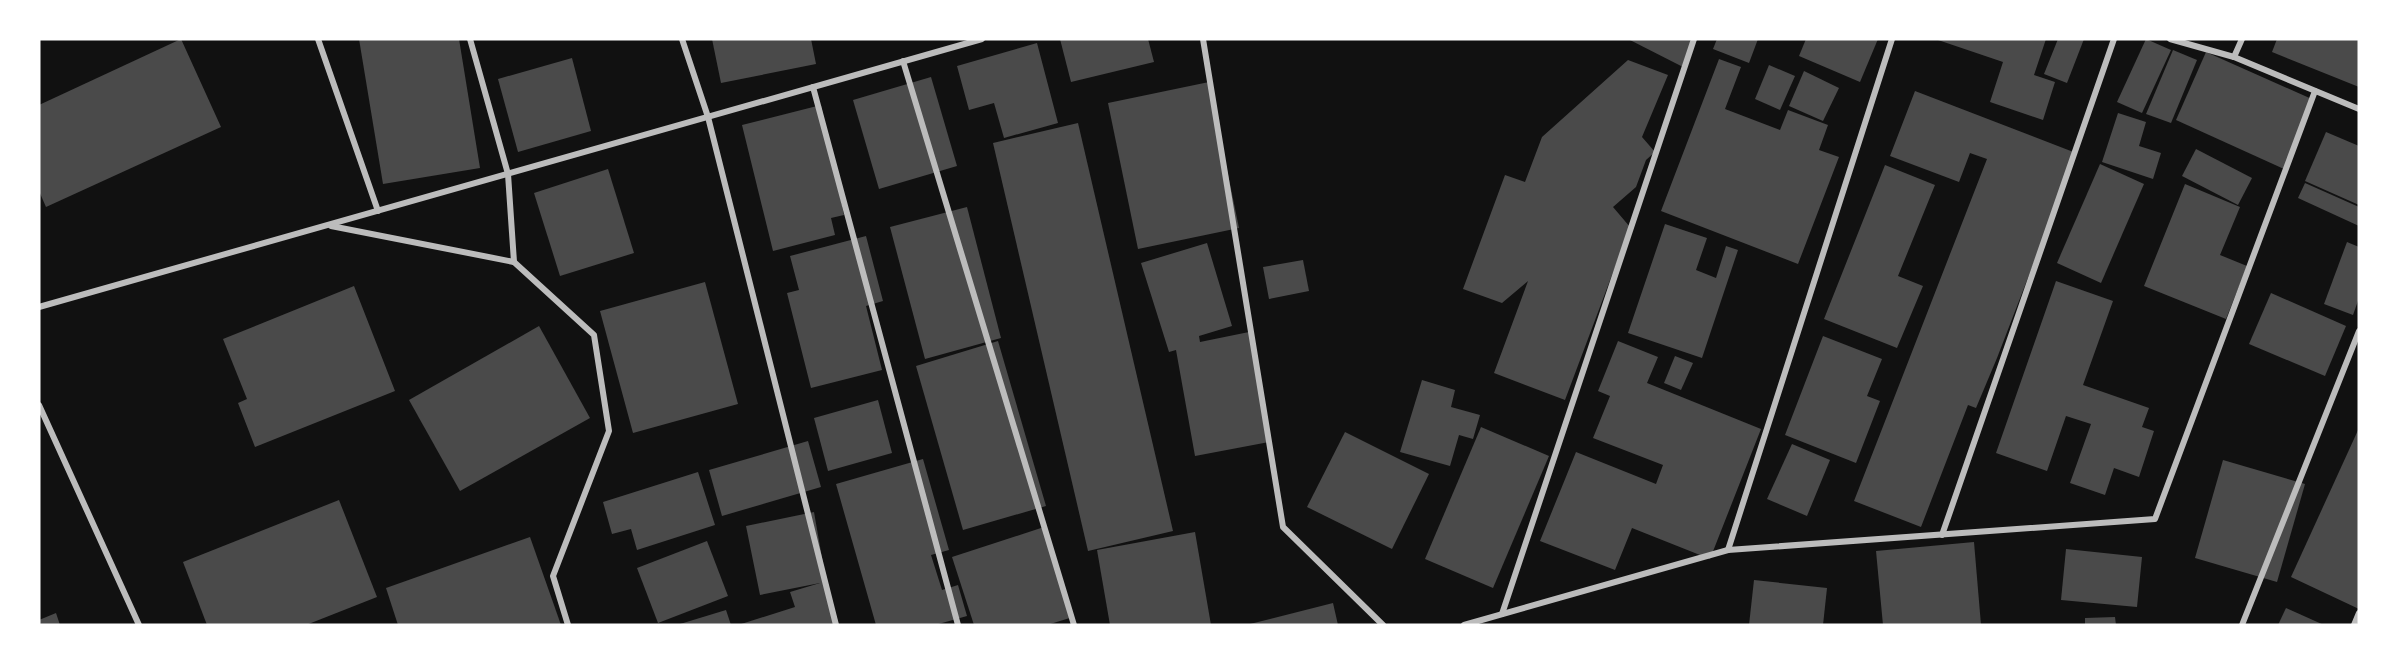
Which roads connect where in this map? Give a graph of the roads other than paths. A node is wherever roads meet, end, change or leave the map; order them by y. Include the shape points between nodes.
1 (318, 39) edge
2 (470, 39) edge
3 (682, 39) edge
4 (982, 39) edge
5 (1203, 39) edge
6 (1694, 39) edge
7 (1892, 39) edge
8 (2114, 39) edge
9 (2169, 39) edge
10 (2242, 39) edge
11 (2234, 57) junction
12 (903, 61) junction
13 (813, 87) junction
14 (2316, 91) junction
15 (2359, 109) edge
16 (708, 117) junction
17 (507, 174) junction
18 (378, 211) junction
19 (327, 225) junction
20 (514, 262) junction
21 (39, 307) edge
22 (2359, 331) edge
23 (39, 405) edge
24 (1942, 535) junction
25 (1728, 550) junction
26 (2359, 613) edge
27 (1502, 614) junction
28 (139, 625) edge
29 (568, 625) edge
30 (836, 625) edge
31 (958, 625) edge
32 (1074, 625) edge
33 (1383, 625) edge
34 (1464, 625) edge
35 (2242, 625) edge
36 (2354, 625) edge

1 - 18 street
2 - 17 street
3 - 16 street
4 - 12 street
5 - 33 street via 1283,527
6 - 27 street
7 - 25 street
8 - 24 street
9 - 11 street
10 - 11 street
11 - 14 street
12 - 13 street
12 - 32 street
13 - 16 street
13 - 31 street
14 - 15 street
14 - 24 street via 2155,519
16 - 17 street
16 - 30 street
17 - 18 street
17 - 20 street
18 - 19 street
19 - 20 street
19 - 21 street
20 - 29 street via 594,335 609,431 553,576
22 - 35 street
23 - 28 street
24 - 25 street
25 - 27 street
26 - 36 street
27 - 34 street

